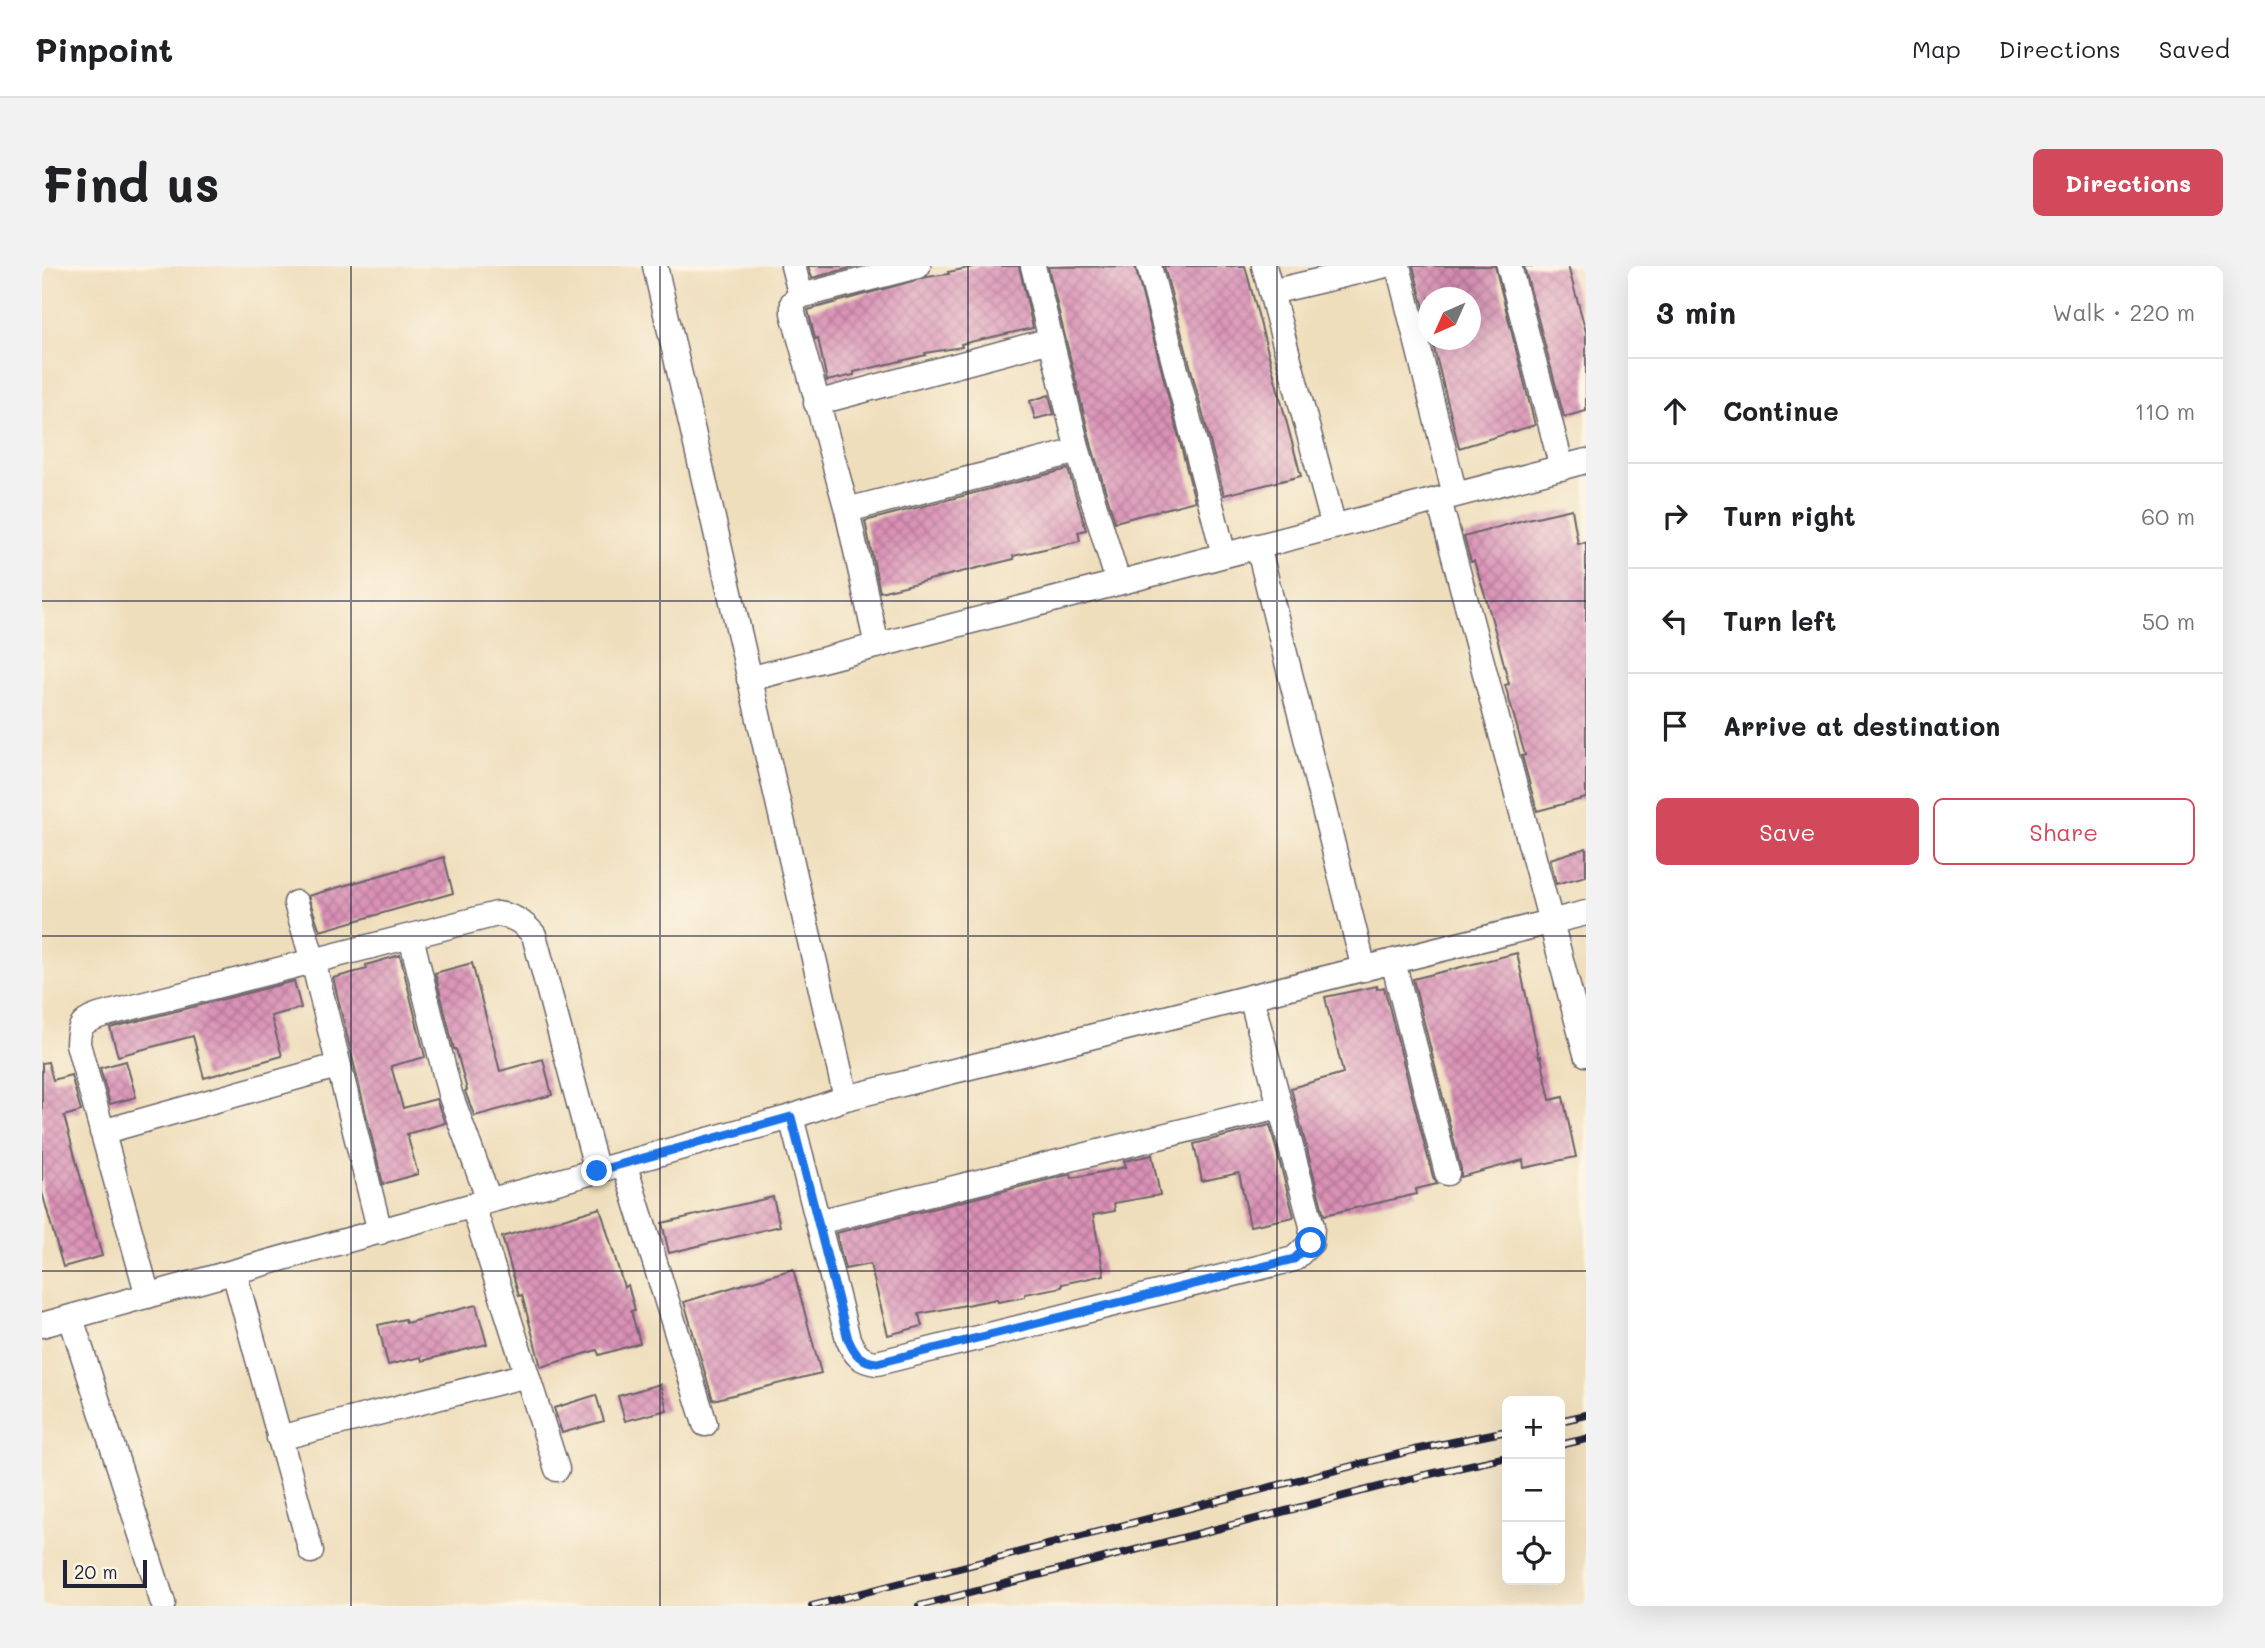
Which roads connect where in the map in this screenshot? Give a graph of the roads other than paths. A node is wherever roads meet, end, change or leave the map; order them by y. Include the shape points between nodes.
1 (654, 266) edge
2 (793, 266) edge
3 (1033, 266) edge
4 (1149, 266) edge
5 (1264, 266) edge
6 (1382, 266) edge
7 (1398, 266) edge
8 (1509, 266) edge
9 (910, 267) edge
10 (1271, 292) junction
11 (801, 296) junction
12 (1051, 340) junction
13 (816, 403) junction
14 (1078, 451) junction
15 (1586, 461) edge
16 (1562, 468) junction
17 (1447, 497) junction
18 (846, 510) junction
19 (1334, 527) junction
20 (1258, 547) junction
21 (1224, 555) junction
22 (1118, 582) junction
23 (877, 646) junction
24 (750, 678) junction
25 (296, 903) dead end
26 (1586, 913) edge
27 (1550, 922) junction
28 (411, 937) junction
29 (313, 961) junction
30 (1393, 961) junction
31 (1364, 969) junction
32 (1251, 997) junction
33 (1586, 1054) edge
34 (337, 1066) junction
35 (846, 1098) junction
36 (1279, 1107) junction
37 (791, 1117) junction
38 (102, 1132) junction
39 (624, 1163) junction
40 (597, 1171) junction
41 (1447, 1173) dead end
42 (481, 1203) junction
43 (818, 1222) junction
44 (380, 1232) junction
45 (233, 1272) junction
46 (148, 1296) junction
47 (71, 1318) junction
48 (42, 1325) edge
49 (527, 1375) junction
50 (705, 1424) dead end
51 (279, 1438) junction
52 (557, 1469) dead end
53 (311, 1551) dead end
54 (163, 1603) dead end

1 - 24 street
2 - 11 street
3 - 12 street
4 - 21 street
5 - 10 street
6 - 10 street
7 - 17 street
8 - 16 street
9 - 11 street
10 - 19 street
11 - 13 street via 793,302 793,313
12 - 13 street
12 - 14 street
13 - 18 street
14 - 18 street
14 - 22 street
15 - 16 street
16 - 17 street
17 - 19 street
17 - 27 street
18 - 23 street
19 - 20 street
20 - 21 street
20 - 31 street
21 - 22 street
22 - 23 street
23 - 24 street
24 - 35 street
25 - 29 street
26 - 27 street
27 - 30 street
27 - 33 street
28 - 29 street
28 - 40 street via 497,914 524,923 534,935
28 - 42 street
29 - 34 street
29 - 38 street via 87,1020 78,1031 78,1044
30 - 31 street
30 - 41 street
31 - 32 street
32 - 35 street
32 - 36 street
34 - 38 street
34 - 44 street
35 - 37 street
36 - 43 street
36 - 43 street via 1312,1226 1311,1243 1294,1259 1187,1286 877,1363 863,1361 848,1339
37 - 39 street
37 - 43 street
38 - 46 street
39 - 40 street
39 - 50 street
40 - 42 street
42 - 44 street
42 - 49 street
44 - 45 street
45 - 46 street
45 - 51 street
46 - 47 street
47 - 48 street
47 - 54 street
49 - 51 street
49 - 52 street
51 - 53 street

